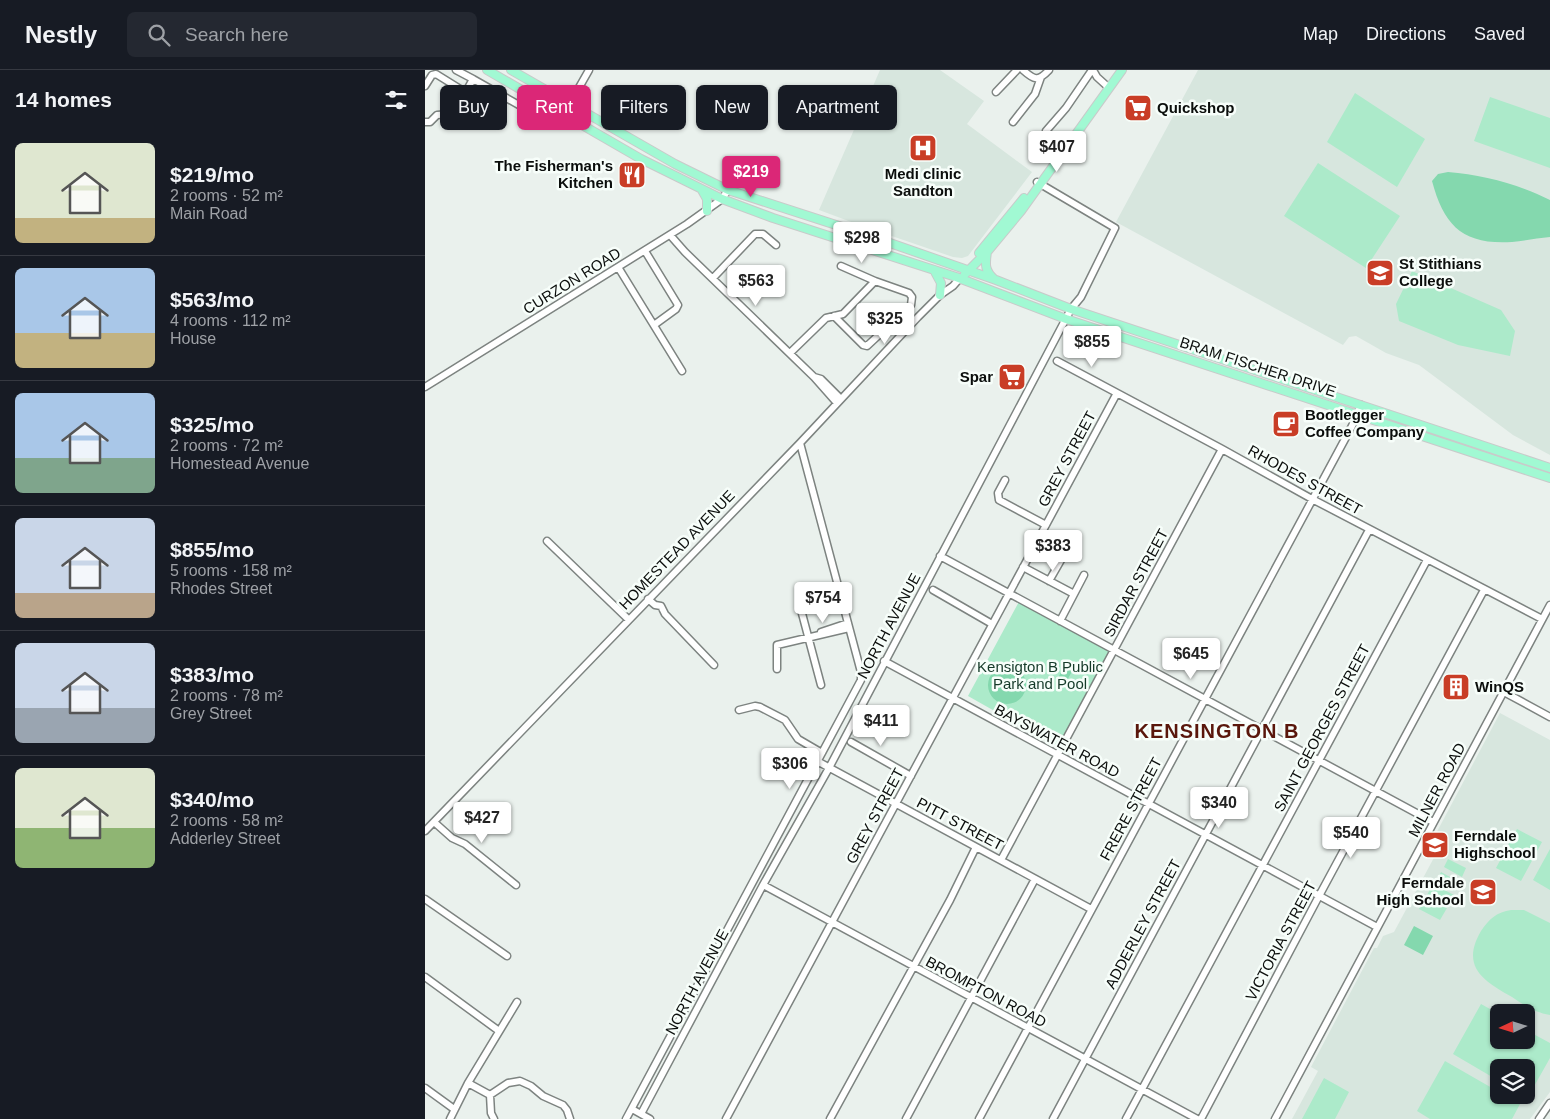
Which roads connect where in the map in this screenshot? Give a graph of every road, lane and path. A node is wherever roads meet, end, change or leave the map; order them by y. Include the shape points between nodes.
1 (456, 70) edge
2 (487, 70) edge
3 (511, 70) edge
4 (589, 70) edge
5 (1017, 70) edge
6 (1023, 70) edge
7 (1049, 70) edge
8 (1093, 70) edge
9 (1120, 70) edge
10 (1041, 78) junction
11 (473, 79) junction
12 (454, 85) edge
13 (469, 85) edge
14 (537, 85) edge
15 (580, 85) edge
16 (425, 86) edge
17 (517, 87) edge
18 (1108, 87) junction
19 (996, 92) dead end
20 (517, 104) edge
21 (440, 116) edge
22 (591, 116) edge
23 (425, 122) edge
24 (1013, 122) dead end
25 (591, 130) edge
26 (1046, 131) dead end
27 (1038, 183) junction
28 (702, 190) junction
29 (728, 190) junction
30 (722, 199) junction
31 (707, 210) junction
32 (668, 236) junction
33 (776, 245) dead end
34 (645, 251) junction
35 (987, 252) junction
36 (841, 266) dead end
37 (618, 267) junction
38 (934, 270) junction
39 (966, 270) junction
40 (713, 278) junction
41 (958, 278) junction
42 (996, 280) junction
43 (875, 281) junction
44 (939, 295) junction
45 (1071, 309) junction
46 (834, 316) junction
47 (1066, 319) junction
48 (654, 325) junction
49 (790, 354) junction
50 (1057, 361) dead end
51 (682, 371) dead end
52 (425, 387) edge
53 (1117, 393) junction
54 (839, 401) junction
55 (1361, 405) junction
56 (1357, 414) junction
57 (800, 443) junction
58 (1222, 449) junction
59 (1550, 468) edge
60 (1550, 478) edge
61 (1005, 480) dead end
62 (1312, 500) junction
63 (1046, 525) junction
64 (1369, 530) junction
65 (547, 541) dead end
66 (940, 556) junction
67 (1061, 560) dead end
68 (1427, 560) junction
69 (1023, 567) junction
70 (1084, 575) dead end
71 (1049, 581) junction
72 (933, 590) dead end
73 (1484, 590) junction
74 (1009, 594) junction
75 (1073, 594) junction
76 (648, 599) junction
77 (1550, 605) edge
78 (800, 606) dead end
79 (628, 619) junction
80 (1542, 619) junction
81 (1060, 621) junction
82 (992, 624) junction
83 (849, 625) junction
84 (810, 637) junction
85 (1114, 651) junction
86 (884, 661) junction
87 (714, 665) dead end
88 (777, 669) dead end
89 (821, 686) dead end
90 (1504, 692) junction
91 (952, 698) junction
92 (1205, 700) junction
93 (739, 710) dead end
94 (1550, 717) edge
95 (1262, 728) junction
96 (851, 742) dead end
97 (822, 753) junction
98 (1057, 755) junction
99 (817, 761) junction
100 (1319, 761) junction
101 (829, 768) junction
102 (911, 776) junction
103 (1376, 791) junction
104 (897, 804) junction
105 (1148, 804) junction
106 (434, 822) junction
107 (1433, 822) junction
108 (425, 831) edge
109 (1205, 834) junction
110 (976, 847) junction
111 (1001, 860) junction
112 (1263, 866) junction
113 (1035, 879) junction
114 (763, 885) junction
115 (516, 886) dead end
116 (1319, 896) junction
117 (425, 899) edge
118 (1091, 909) junction
119 (832, 922) junction
120 (1377, 927) junction
121 (507, 956) dead end
122 (913, 967) junction
123 (425, 977) edge
124 (971, 997) junction
125 (517, 1002) dead end
126 (1028, 1028) junction
127 (499, 1031) junction
128 (1085, 1059) junction
129 (468, 1083) junction
130 (425, 1088) edge
131 (1142, 1090) junction
132 (490, 1095) junction
133 (1550, 1104) edge
134 (632, 1109) junction
135 (454, 1110) junction
136 (641, 1114) junction
137 (450, 1119) edge
138 (494, 1119) edge
139 (570, 1119) edge
140 (626, 1119) edge
141 (650, 1119) edge
142 (727, 1119) edge
143 (830, 1119) edge
144 (906, 1119) edge
145 (979, 1119) edge
146 (1053, 1119) edge
147 (1126, 1119) edge
148 (1199, 1119) edge
149 (1275, 1119) edge
150 (1539, 1119) edge

1 - 11 street
2 - 17 main road, BRAM FISCHER DRIVE
3 - 14 main road, BRAM FISCHER DRIVE
4 - 15 street
5 - 19 street
6 - 10 street via 1033,78
7 - 10 street
8 - 18 street
8 - 26 street
9 - 18 main road
9 - 27 main road
10 - 24 street via 1035,94
11 - 13 street
11 - 20 street
12 - 16 street via 436,74
18 - 27 main road
21 - 23 street
22 - 29 main road, BRAM FISCHER DRIVE
25 - 28 main road, BRAM FISCHER DRIVE
27 - 35 main road
27 - 39 main road
27 - 45 street, NORTH AVENUE via 1115,228 1081,297
28 - 30 main road, BRAM FISCHER DRIVE
28 - 31 main road via 707,199
29 - 30 street, CURZON ROAD
29 - 39 main road, BRAM FISCHER DRIVE
30 - 31 street, CURZON ROAD
30 - 38 main road, BRAM FISCHER DRIVE
31 - 32 street, CURZON ROAD
32 - 34 street, CURZON ROAD
32 - 40 street
33 - 40 street via 763,234 755,234
34 - 37 street, CURZON ROAD
34 - 48 street via 678,305
35 - 39 main road
35 - 42 main road via 985,267
36 - 43 street
37 - 48 street
37 - 52 street, CURZON ROAD
38 - 41 main road, BRAM FISCHER DRIVE
38 - 44 main road via 941,283
39 - 41 main road
39 - 42 main road, BRAM FISCHER DRIVE
40 - 49 street
41 - 44 street, HOMESTEAD AVENUE via 953,286
41 - 47 main road, BRAM FISCHER DRIVE
42 - 45 main road, BRAM FISCHER DRIVE
43 - 46 street via 843,314
43 - 46 street via 909,293 913,301 870,345 863,346
44 - 54 street, HOMESTEAD AVENUE
45 - 47 street, NORTH AVENUE
45 - 55 main road, BRAM FISCHER DRIVE
46 - 49 street via 824,320
47 - 56 main road, BRAM FISCHER DRIVE
47 - 66 street, NORTH AVENUE
48 - 51 street
49 - 54 street
50 - 53 street, RHODES STREET
53 - 58 street, RHODES STREET
53 - 63 street, GREY STREET
54 - 57 street, HOMESTEAD AVENUE
55 - 56 street, FRERE STREET
55 - 59 main road, BRAM FISCHER DRIVE
56 - 60 main road, BRAM FISCHER DRIVE
56 - 62 street, FRERE STREET
57 - 76 street, HOMESTEAD AVENUE
57 - 83 street
58 - 62 street, RHODES STREET
58 - 85 street, SIRDAR STREET
61 - 63 street via 998,493 999,500
62 - 64 street, RHODES STREET
62 - 92 street, FRERE STREET
63 - 69 street, GREY STREET
64 - 68 street, RHODES STREET
64 - 95 street, ADDERLEY STREET
65 - 79 street
66 - 74 street
66 - 86 street, NORTH AVENUE
67 - 71 street
68 - 73 street, RHODES STREET
68 - 100 street, SAINT GEORGES STREET
69 - 71 street
69 - 74 street, GREY STREET
70 - 75 street
71 - 75 street
72 - 82 street
73 - 80 street, RHODES STREET
73 - 103 street, VICTORIA STREET
74 - 81 street
74 - 82 street, GREY STREET
75 - 81 street
76 - 79 street, HOMESTEAD AVENUE
76 - 87 street
77 - 80 street, MILNER ROAD
78 - 84 street
79 - 106 street, HOMESTEAD AVENUE
80 - 90 street, MILNER ROAD
81 - 85 street
82 - 91 street, GREY STREET
83 - 84 street via 836,626
83 - 97 street via 861,680
84 - 88 street via 777,645
84 - 89 street
85 - 92 street
85 - 98 street, SIRDAR STREET
86 - 91 street, BAYSWATER ROAD
86 - 101 street, NORTH AVENUE
90 - 94 street
90 - 107 street, MILNER ROAD
91 - 98 street, BAYSWATER ROAD
91 - 102 street, GREY STREET
92 - 95 street
92 - 105 street, FRERE STREET
93 - 97 street via 755,706 785,720 798,739
95 - 100 street
95 - 109 street, ADDERLEY STREET
96 - 102 street
97 - 99 street
98 - 105 street, BAYSWATER ROAD
98 - 111 street, SIRDAR STREET
99 - 101 street, PITT STREET
99 - 134 street
100 - 103 street
100 - 112 street, SAINT GEORGES STREET
101 - 104 street, PITT STREET
101 - 114 street, NORTH AVENUE
102 - 104 street, GREY STREET
103 - 107 street
103 - 116 street, VICTORIA STREET
104 - 110 street, PITT STREET
104 - 119 street, GREY STREET
105 - 109 street, BAYSWATER ROAD
105 - 118 street, FRERE STREET
106 - 108 street, HOMESTEAD AVENUE
106 - 115 street
107 - 120 street, MILNER ROAD
109 - 112 street, BAYSWATER ROAD
109 - 128 street, ADDERLEY STREET
110 - 111 street, PITT STREET
110 - 122 street
111 - 113 street, PITT STREET
112 - 116 street, BAYSWATER ROAD
112 - 131 street, SAINT GEORGES STREET
113 - 118 street, PITT STREET
113 - 124 street
114 - 119 street, BROMPTON ROAD
114 - 136 street, NORTH AVENUE
116 - 120 street, BAYSWATER ROAD
116 - 148 street, VICTORIA STREET
117 - 121 street
118 - 126 street, FRERE STREET
119 - 122 street, BROMPTON ROAD
119 - 142 street, GREY STREET
120 - 149 street, MILNER ROAD
122 - 124 street, BROMPTON ROAD
122 - 143 street
123 - 127 street
124 - 126 street, BROMPTON ROAD
124 - 144 street
125 - 127 street
126 - 128 street, BROMPTON ROAD
126 - 145 street, FRERE STREET
127 - 129 street
128 - 131 street, BROMPTON ROAD
128 - 146 street, ADDERLEY STREET
129 - 132 street
129 - 135 street
130 - 135 street
131 - 147 street, SAINT GEORGES STREET
131 - 148 street, BROMPTON ROAD
132 - 138 street
132 - 139 street via 507,1083 520,1081 563,1105
133 - 150 street
134 - 136 street
134 - 140 street
135 - 137 street
136 - 141 street

